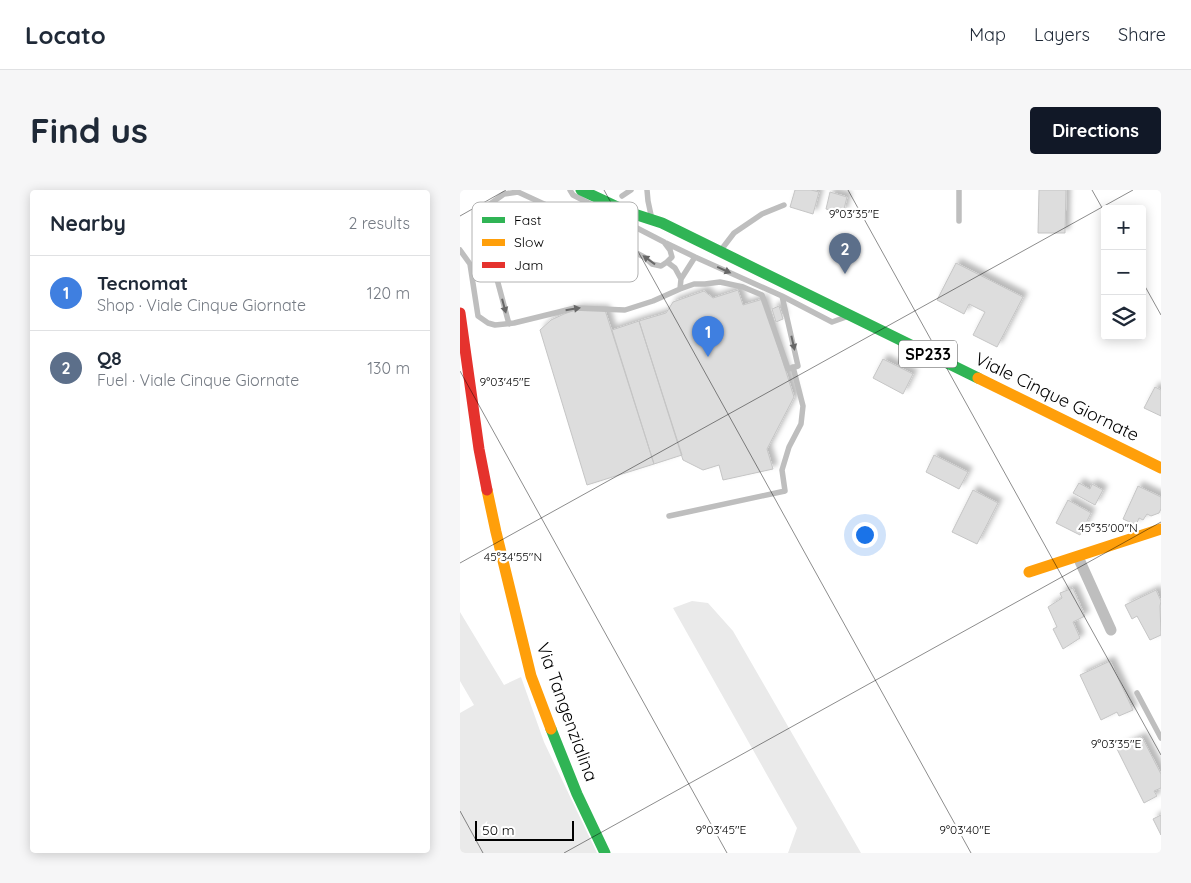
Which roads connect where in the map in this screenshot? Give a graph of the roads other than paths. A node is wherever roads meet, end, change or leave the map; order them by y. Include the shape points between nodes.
1 (570, 190) edge
2 (581, 190) edge
3 (609, 190) edge
4 (647, 190) edge
5 (959, 190) edge
6 (626, 193) edge
7 (493, 202) edge
8 (540, 202) edge
9 (587, 202) edge
10 (607, 202) edge
11 (638, 205) edge
12 (784, 205) dead end
13 (651, 214) junction
14 (638, 215) edge
15 (959, 221) dead end
16 (662, 223) junction
17 (638, 229) edge
18 (664, 242) junction
19 (460, 250) edge
20 (720, 252) junction
21 (638, 253) edge
22 (695, 257) junction
23 (667, 262) junction
24 (472, 277) edge
25 (681, 279) junction
26 (473, 282) edge
27 (498, 282) edge
28 (680, 289) junction
29 (782, 296) junction
30 (460, 313) edge
31 (850, 315) junction
32 (509, 324) junction
33 (793, 368) junction
34 (1161, 468) edge
35 (669, 516) dead end
36 (1161, 529) edge
37 (1078, 557) junction
38 (1029, 572) dead end
39 (1111, 630) dead end
40 (1136, 693) dead end
41 (1161, 738) edge
42 (605, 853) edge

1 - 9 lane
2 - 10 main road
3 - 6 main road
4 - 13 lane
5 - 15 lane
8 -> 7 lane via 518,192 504,194
11 - 13 main road
12 - 20 lane via 762,214 734,233
13 - 16 main road
14 - 16 main road
16 - 20 main road, Viale Cinque Giornate / SP233
17 - 18 lane
18 - 22 lane
18 - 23 lane via 672,256
19 - 24 lane via 470,264
20 - 31 main road, Viale Cinque Giornate / SP233
23 -> 21 lane via 661,266 652,264
22 - 25 lane
22 -> 29 lane
23 - 25 lane via 676,268
25 - 28 lane
26 - 32 lane via 478,316 488,323
27 -> 32 lane
32 -> 28 lane via 575,308 625,310
28 - 33 lane via 694,284 720,282 762,295 788,369
29 - 31 lane via 832,322
29 -> 33 lane via 798,366
30 - 42 main road, Via Tangenzialina via 479,449 531,676 577,794
31 - 34 main road, Viale Cinque Giornate / SP233
33 - 35 lane via 803,406 801,424 782,470 785,491
36 - 37 main road
37 - 38 main road
37 - 39 street
40 - 41 lane

